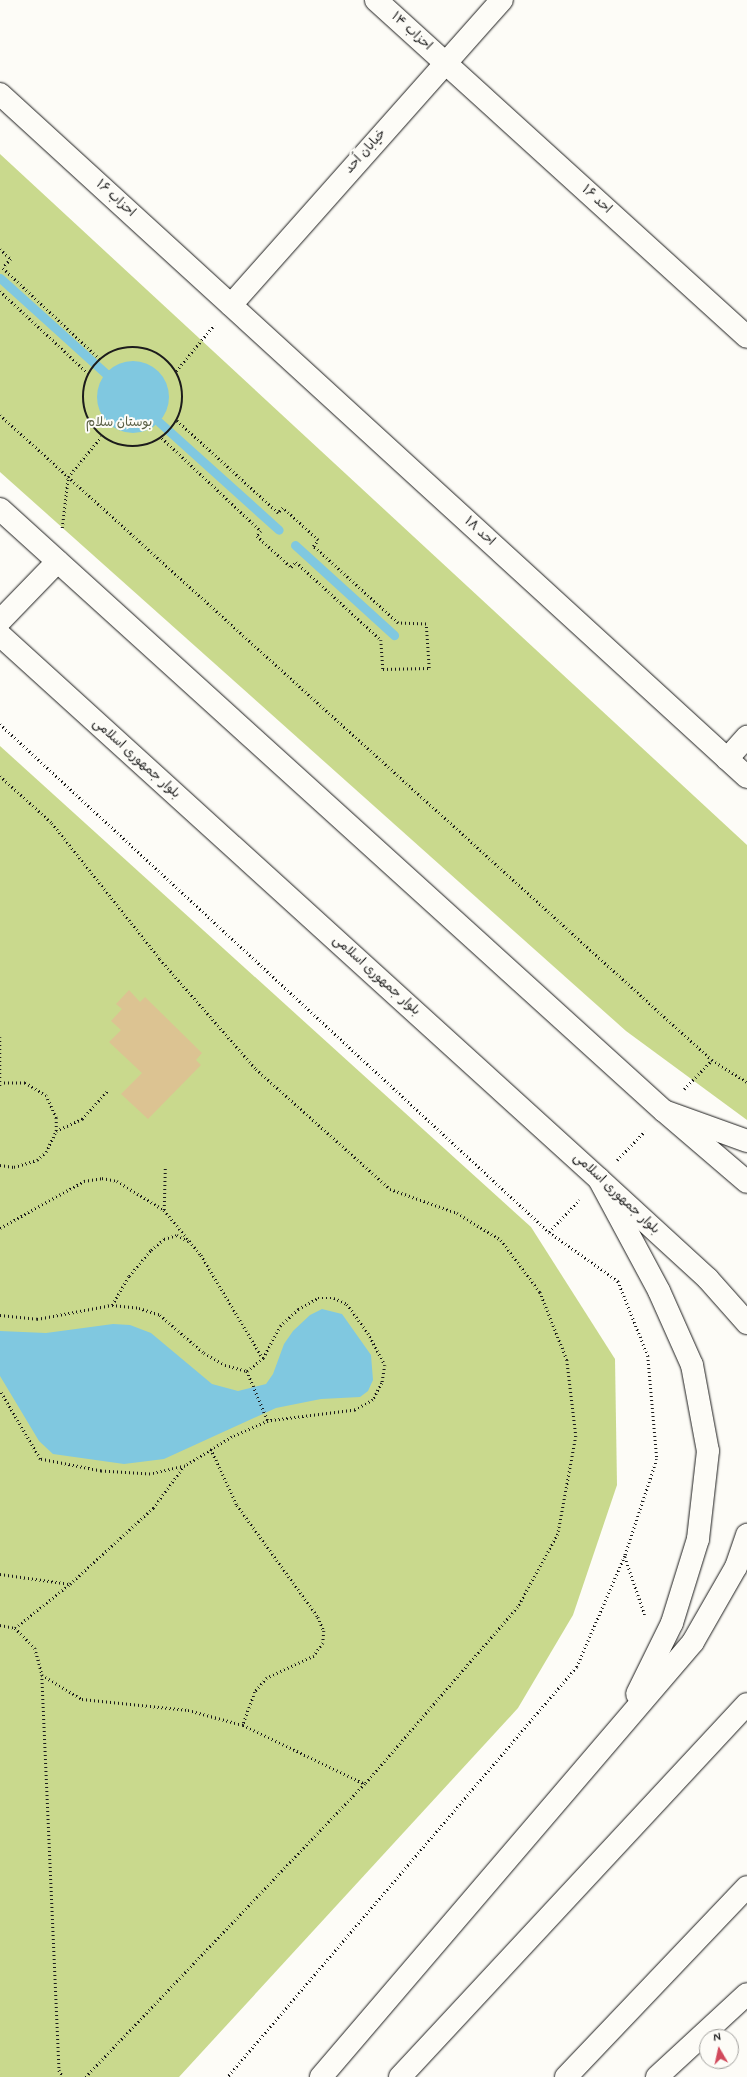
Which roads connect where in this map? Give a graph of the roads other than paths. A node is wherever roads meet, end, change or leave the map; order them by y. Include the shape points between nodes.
1 (376, 0) edge
2 (502, 0) edge
3 (446, 63) junction
4 (0, 94) edge
5 (231, 305) junction
6 (747, 337) edge
7 (0, 509) edge
8 (58, 561) junction
9 (0, 621) edge
10 (0, 635) edge
11 (747, 736) edge
12 (727, 759) junction
13 (747, 777) edge
14 (664, 1111) junction
15 (747, 1141) edge
16 (600, 1179) junction
17 (747, 1182) edge
18 (747, 1323) edge
19 (747, 1535) edge
20 (747, 1704) edge
21 (625, 1720) junction
22 (747, 1887) edge
23 (747, 1994) edge
24 (321, 2077) edge
25 (400, 2077) edge
26 (566, 2077) edge
27 (656, 2077) edge

1 - 3 main road, احزاب ۱۴
2 - 3 main road, خیابان اُحد
3 - 5 main road, خیابان اُحد
3 - 6 main road, احد ۱۶
4 - 5 main road, احزاب ۱۶
5 - 12 main road, احد ۱۸
7 - 8 main road
8 - 9 main road
8 - 14 main road
10 - 16 main road, بلوار جمهوری اسلامی
11 - 12 main road
12 - 13 main road, احد ۱۸
14 - 15 main road
14 - 17 main road
16 - 18 main road, بلوار جمهوری اسلامی via 708,1279
16 - 21 main road via 659,1291 692,1365 708,1451 696,1547 672,1623
19 - 21 main road via 736,1567 693,1642
20 - 25 main road
21 - 24 main road
22 - 26 main road
23 - 27 main road

